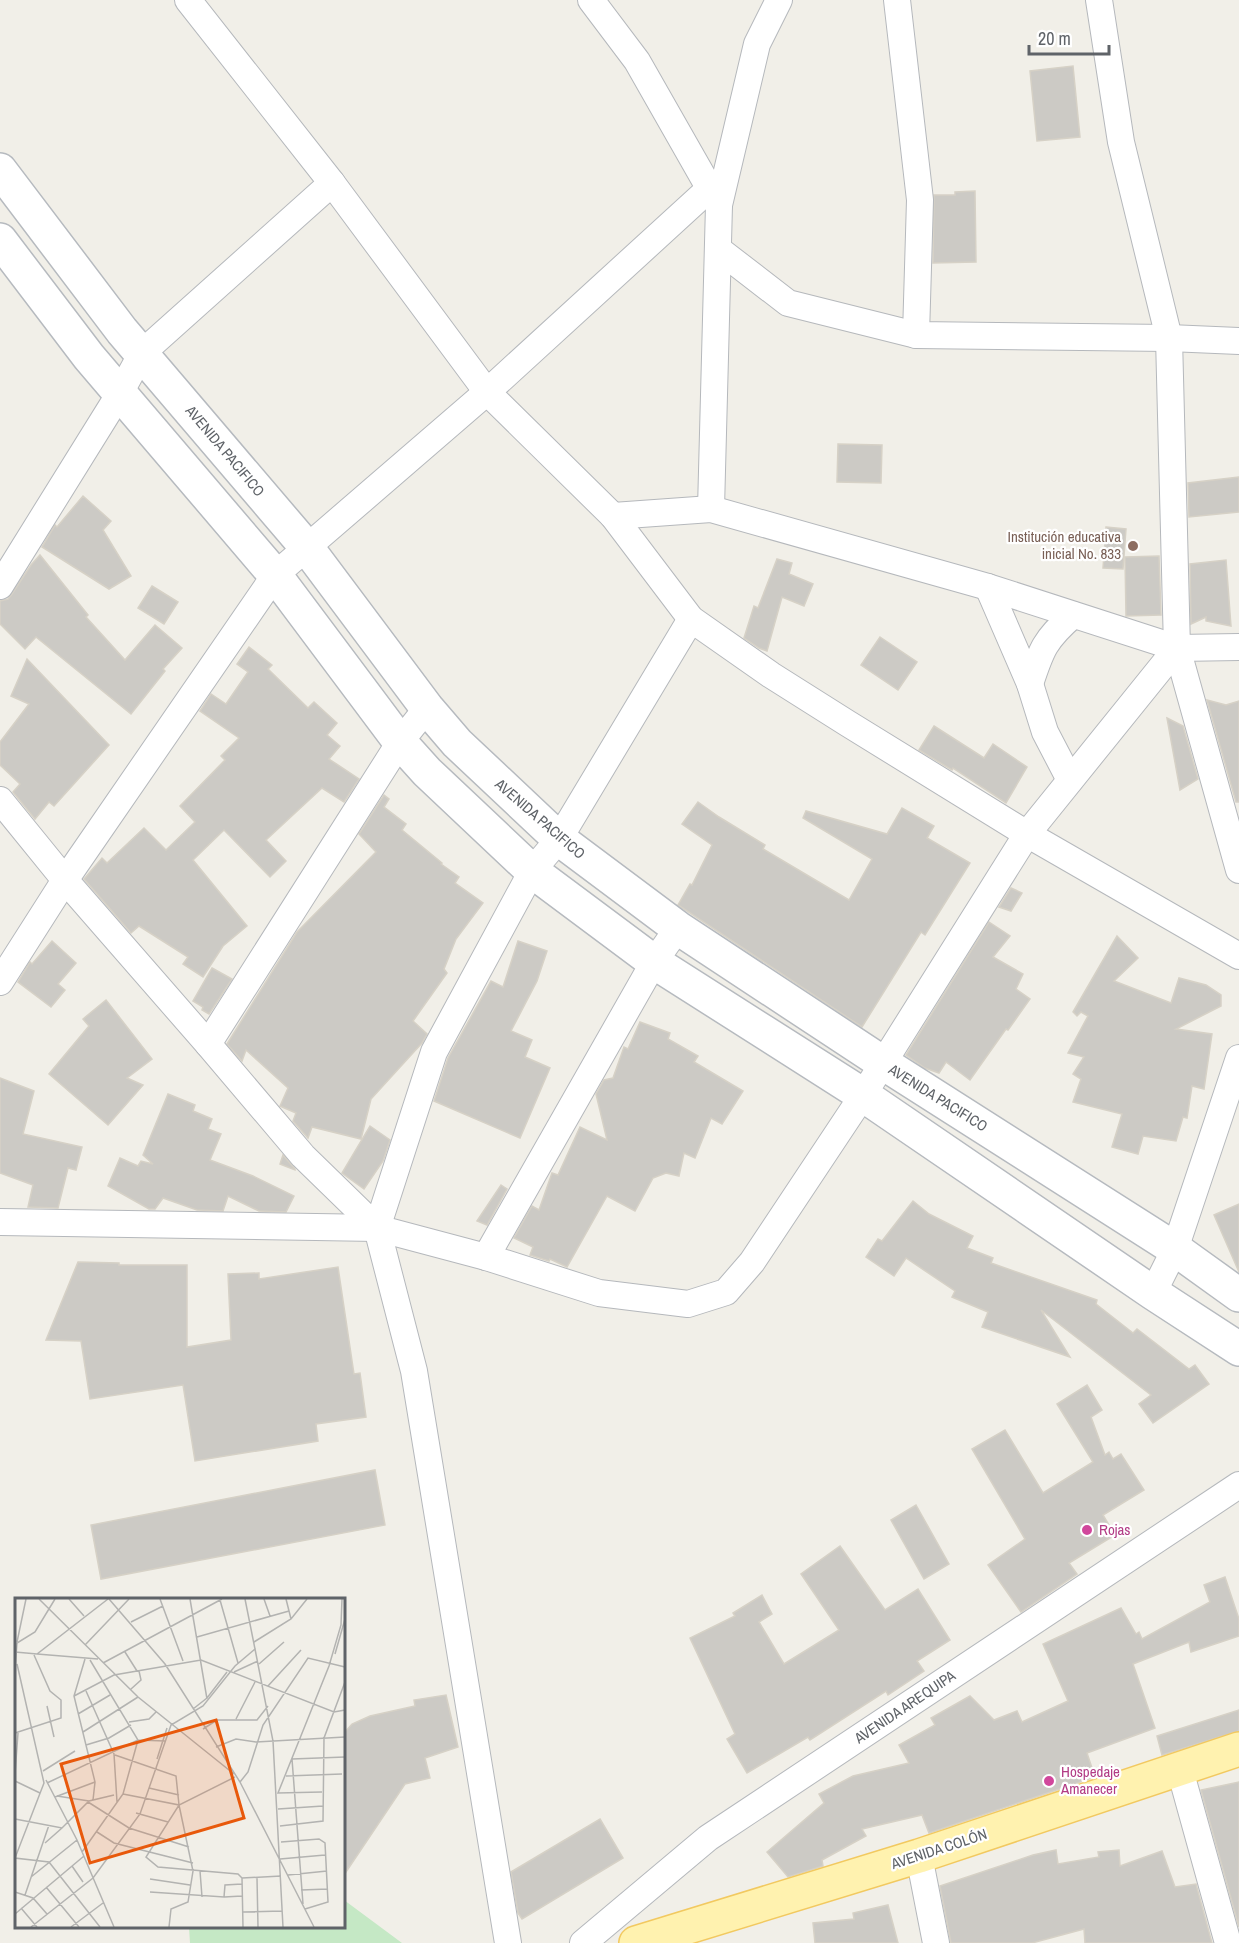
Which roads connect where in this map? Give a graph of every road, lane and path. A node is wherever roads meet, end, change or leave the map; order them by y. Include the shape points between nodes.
1 (188, 0) edge
2 (591, 0) edge
3 (779, 0) edge
4 (897, 0) edge
5 (1099, 0) edge
6 (0, 170) edge
7 (332, 183) junction
8 (715, 197) junction
9 (0, 240) edge
10 (718, 249) junction
11 (916, 335) junction
12 (1169, 338) junction
13 (1239, 341) edge
14 (142, 353) junction
15 (487, 392) junction
16 (120, 393) junction
17 (711, 509) junction
18 (613, 516) junction
19 (308, 549) junction
20 (275, 575) junction
21 (0, 586) edge
22 (988, 587) junction
23 (1073, 615) junction
24 (691, 619) junction
25 (1239, 646) edge
26 (1177, 648) junction
27 (1030, 684) junction
28 (427, 708) junction
29 (400, 742) junction
30 (1070, 780) junction
31 (0, 800) edge
32 (1027, 834) junction
33 (559, 839) junction
34 (1239, 870) edge
35 (532, 871) junction
36 (64, 880) junction
37 (678, 928) junction
38 (1239, 956) edge
39 (654, 963) junction
40 (0, 982) edge
41 (208, 1044) junction
42 (1239, 1058) edge
43 (884, 1064) junction
44 (863, 1095) junction
45 (0, 1222) edge
46 (377, 1228) junction
47 (1175, 1249) junction
48 (486, 1257) junction
49 (1153, 1293) junction
50 (1239, 1295) edge
51 (1239, 1349) edge
52 (1239, 1485) edge
53 (1239, 1749) edge
54 (1180, 1770) junction
55 (919, 1856) junction
56 (508, 1943) edge
57 (583, 1943) edge
58 (636, 1943) edge
59 (936, 1943) edge
60 (1228, 1943) edge

1 - 7 street
2 - 8 street via 637,61
3 - 8 street via 757,44
4 - 11 street via 920,200
5 - 12 street via 1121,142
6 - 14 main road, AVENIDA PACIFICO
7 - 14 street
7 - 15 street
8 - 10 street
8 - 15 street
9 - 16 main road
10 - 11 street via 788,303
10 - 17 street
11 - 12 street
12 - 13 street
12 - 26 street
14 - 16 street
14 - 19 main road, AVENIDA PACIFICO
15 - 18 street
15 - 19 street
16 - 20 main road
16 - 21 street
17 - 18 street
17 - 22 street
18 - 24 street
19 - 20 street
19 - 28 main road, AVENIDA PACIFICO
20 - 29 main road
20 - 36 street
22 - 23 street
22 - 27 street
23 - 26 street
23 - 27 street via 1041,650
24 - 32 street via 771,675
24 - 33 street
25 - 26 street
26 - 30 street
26 - 34 street
27 - 30 street via 1045,732
28 - 29 street
28 - 33 main road, AVENIDA PACIFICO via 457,743
29 - 35 main road
29 - 41 street
30 - 32 street
31 - 36 street
32 - 38 street
32 - 43 street
33 - 35 street
33 - 37 main road, AVENIDA PACIFICO
35 - 39 main road
35 - 46 street via 434,1052
36 - 40 street
36 - 41 street
37 - 39 street
37 - 43 main road, AVENIDA PACIFICO
39 - 44 main road
39 - 48 street
41 - 46 street via 303,1156
42 - 47 street
43 - 44 street
43 - 47 main road, AVENIDA PACIFICO
44 - 48 street via 752,1262 726,1292 688,1304 599,1293
44 - 49 main road
45 - 46 street
46 - 48 street
46 - 56 street via 414,1371
47 - 49 street
47 - 50 main road, AVENIDA PACIFICO
49 - 51 main road
52 - 57 street, AVENIDA AREQUIPA via 708,1838
53 - 54 main road, AVENIDA COLÓN
54 - 55 main road, AVENIDA COLÓN
54 - 60 street
55 - 58 main road, AVENIDA COLÓN
55 - 59 street

